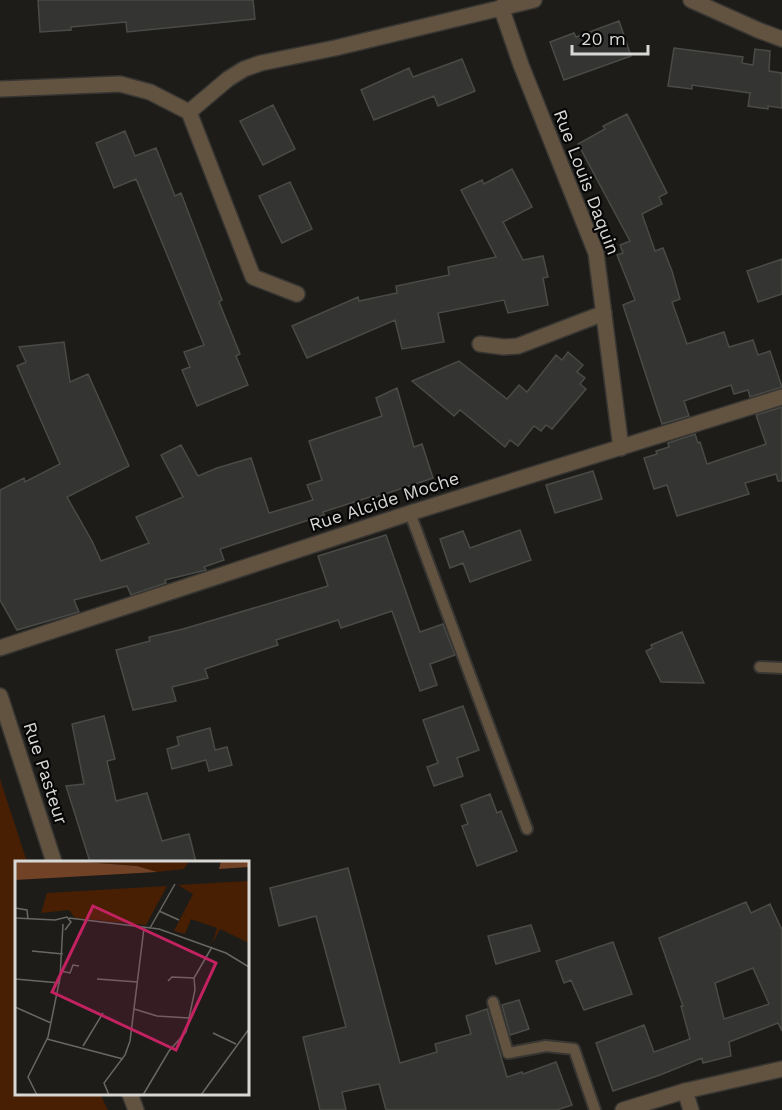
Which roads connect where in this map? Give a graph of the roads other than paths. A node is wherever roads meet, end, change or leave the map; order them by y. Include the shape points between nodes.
1 (534, 0) edge
2 (692, 0) edge
3 (501, 7) junction
4 (782, 39) edge
5 (0, 89) edge
6 (189, 112) junction
7 (297, 294) dead end
8 (604, 314) junction
9 (480, 344) dead end
10 (782, 397) edge
11 (621, 448) junction
12 (410, 513) junction
13 (0, 648) edge
14 (760, 667) dead end
15 (782, 668) edge
16 (0, 696) edge
17 (526, 829) dead end
18 (54, 861) edge
19 (493, 1002) dead end
20 (782, 1069) edge
21 (685, 1091) junction
22 (130, 1095) edge
23 (136, 1110) edge
24 (595, 1110) edge
25 (623, 1110) edge
26 (692, 1110) edge

1 - 3 street
2 - 4 street
3 - 6 street via 261,63 228,79
3 - 8 street, Rue Louis Daquin via 596,254
5 - 6 street via 120,84 150,92
6 - 7 street via 253,277
8 - 9 street via 518,346
8 - 11 street, Rue Louis Daquin
10 - 11 street, Rue Alcide Moche
11 - 12 street, Rue Alcide Moche
12 - 13 street, Rue Alcide Moche
12 - 17 lane
14 - 15 lane
16 - 18 street, Rue Pasteur
19 - 24 lane via 508,1053 546,1046 574,1049
20 - 21 street
21 - 25 street
21 - 26 street
22 - 23 street

